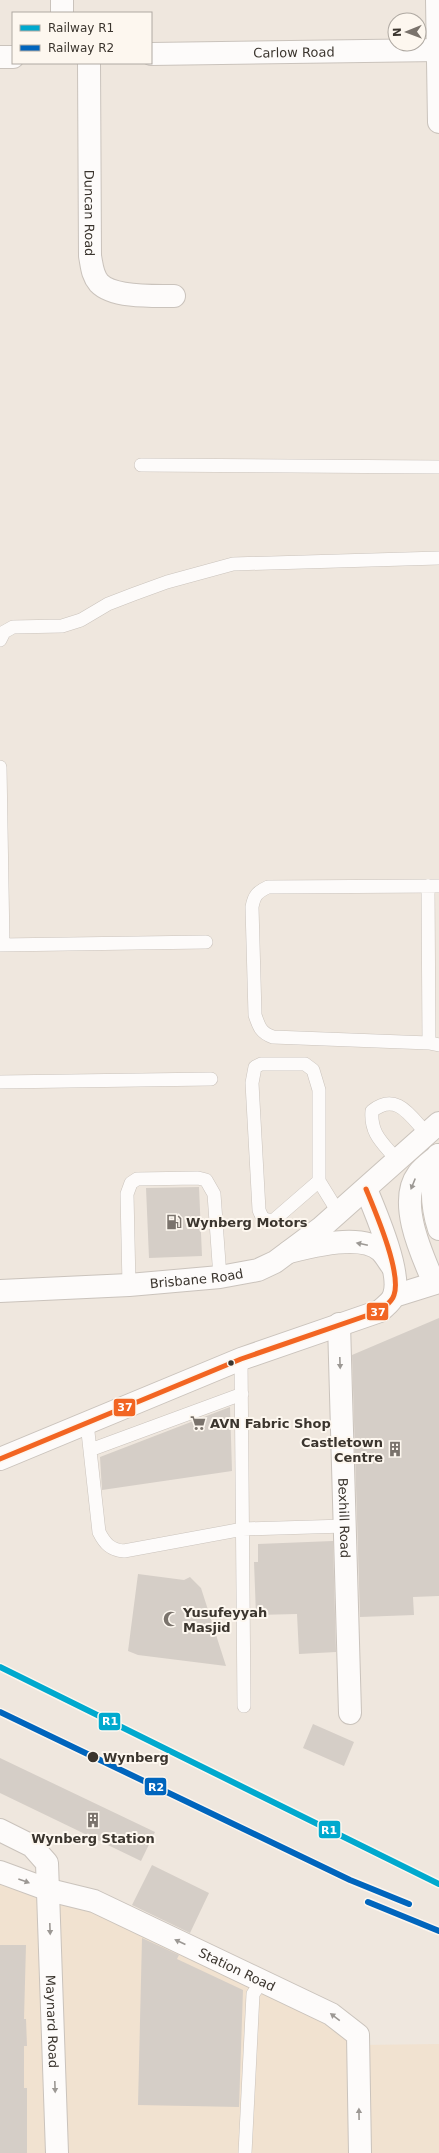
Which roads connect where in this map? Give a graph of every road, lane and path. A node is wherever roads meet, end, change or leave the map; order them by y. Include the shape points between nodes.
1 (62, 0) edge
2 (437, 0) edge
3 (62, 12) edge
4 (438, 50) junction
5 (152, 54) edge
6 (12, 57) edge
7 (0, 58) edge
8 (89, 64) edge
9 (439, 122) edge
10 (174, 296) dead end
11 (141, 465) dead end
12 (439, 467) edge
13 (439, 558) edge
14 (0, 640) edge
15 (0, 767) edge
16 (433, 886) edge
17 (206, 942) dead end
18 (1, 945) edge
19 (434, 1044) edge
20 (211, 1079) dead end
21 (0, 1082) edge
22 (433, 1128) edge
23 (439, 1155) edge
24 (398, 1160) junction
25 (319, 1181) junction
26 (366, 1189) junction
27 (338, 1212) junction
28 (439, 1229) edge
29 (289, 1252) junction
30 (392, 1266) junction
31 (220, 1277) junction
32 (437, 1282) edge
33 (129, 1285) junction
34 (0, 1291) edge
35 (394, 1296) junction
36 (339, 1324) junction
37 (241, 1359) junction
38 (242, 1394) junction
39 (87, 1423) junction
40 (90, 1450) junction
41 (0, 1459) edge
42 (345, 1526) junction
43 (243, 1529) junction
44 (244, 1706) dead end
45 (350, 1713) dead end
46 (0, 1830) edge
47 (0, 1872) edge
48 (49, 1890) junction
49 (262, 1981) junction
50 (57, 2153) edge
51 (245, 2153) edge
52 (360, 2153) edge

1 - 3 street
2 - 4 street
4 - 5 street, Carlow Road
4 - 9 street
6 - 7 street
8 - 10 street, Duncan Road via 90,256 93,274 100,284 115,292
11 - 12 lane
13 - 14 lane via 233,564 140,592 108,604 81,620 62,626 13,627 4,632
15 - 18 lane
16 - 19 lane
16 - 19 lane via 268,887 254,896 252,907 255,1015 264,1034 273,1037
17 - 18 lane
20 - 21 lane
22 - 24 street, Brisbane Road
22 - 24 lane via 396,1104 379,1105 372,1111 373,1129
23 - 28 street via 433,1184
23 -> 32 street via 418,1173 410,1194 415,1232
24 - 26 street, Brisbane Road
25 - 25 lane via 319,1090 313,1070 306,1064 261,1064 255,1067 252,1083 259,1210 262,1218 267,1221 274,1220
25 - 27 lane
26 - 27 street, Brisbane Road
26 - 30 street via 387,1242
27 - 29 street, Brisbane Road
30 -> 29 street via 381,1250 355,1243 326,1243
29 - 31 street, Brisbane Road via 258,1270
30 - 35 street via 396,1284
31 - 33 street, Brisbane Road
31 - 33 lane via 214,1194 206,1180 137,1179 131,1184 127,1194
32 - 35 street
33 - 34 street, Brisbane Road
35 - 36 street via 380,1311
36 - 37 street
36 -> 42 street, Bexhill Road
37 - 38 lane
37 - 39 street
38 - 40 lane
38 - 43 lane
39 - 40 lane
39 - 41 street
40 - 43 lane via 100,1532 109,1546 116,1550 124,1551
42 - 43 lane
42 - 45 street, Bexhill Road
43 - 44 lane
46 - 48 street, Maynard Road via 32,1846 47,1863
47 -> 48 street, Station Road
49 -> 48 street, Station Road via 94,1901
48 -> 50 street, Maynard Road
49 - 51 lane via 253,1994
52 -> 49 street, Station Road via 358,2035 331,2014

